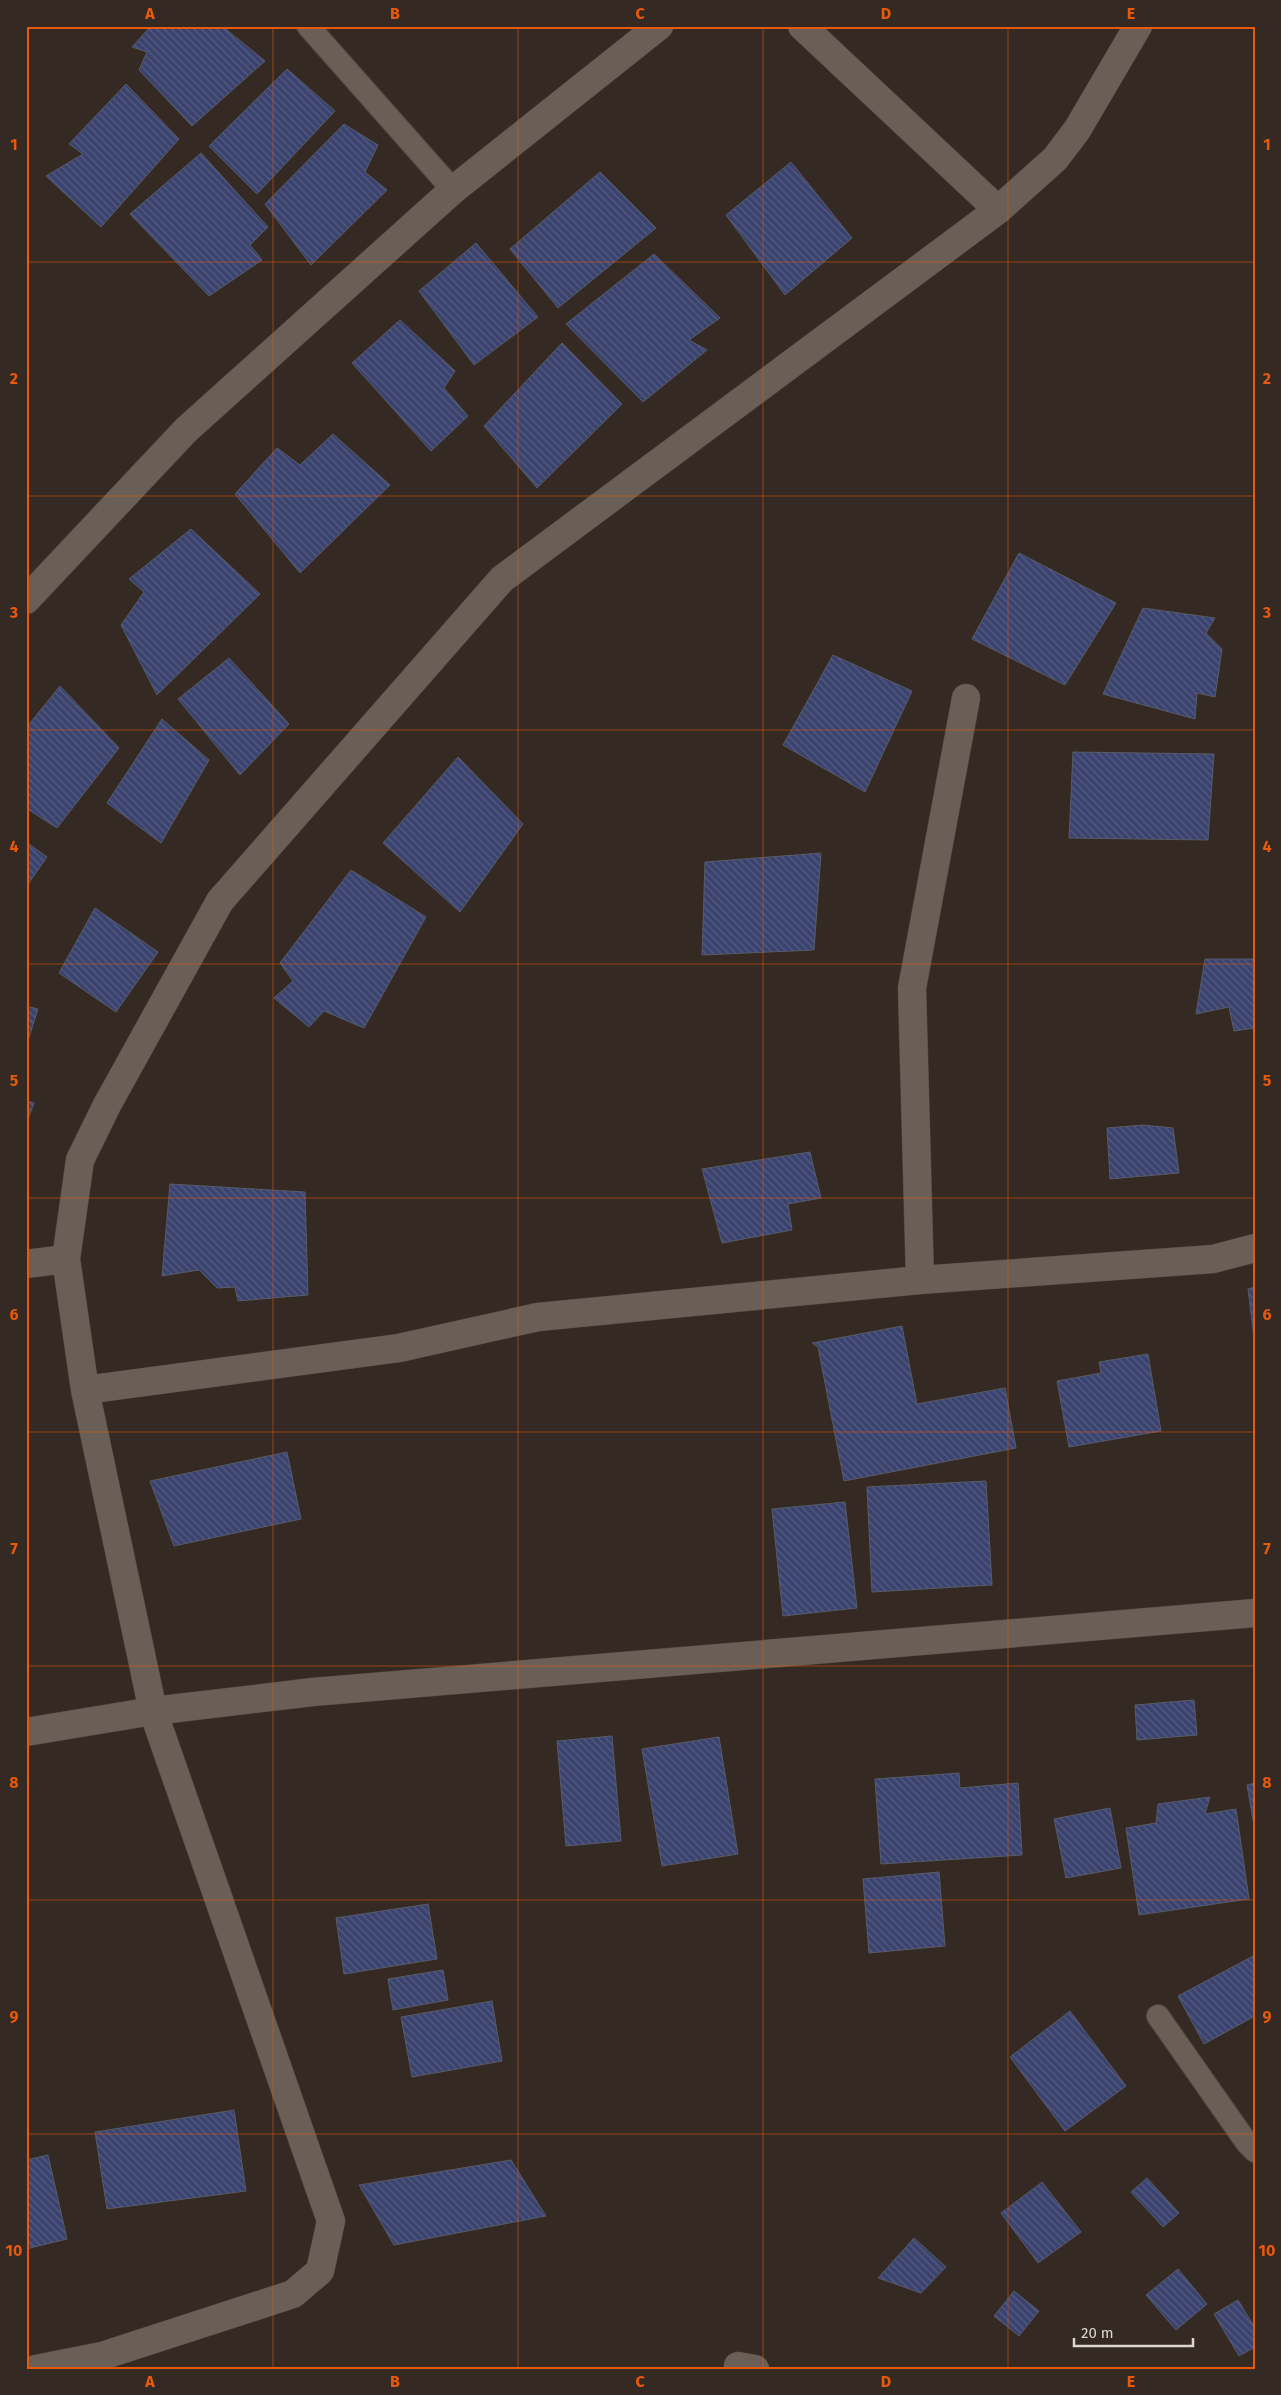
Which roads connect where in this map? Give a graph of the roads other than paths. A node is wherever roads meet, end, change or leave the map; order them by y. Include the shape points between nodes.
1 (308, 26) edge
2 (659, 26) edge
3 (802, 26) edge
4 (1138, 26) edge
5 (453, 190) junction
6 (998, 210) junction
7 (26, 600) edge
8 (966, 698) dead end
9 (1255, 1248) edge
10 (66, 1259) junction
11 (26, 1264) edge
12 (920, 1280) junction
13 (84, 1390) junction
14 (1255, 1613) edge
15 (153, 1711) junction
16 (26, 1732) edge
17 (1158, 2016) dead end
18 (1255, 2151) edge
19 (36, 2369) edge

1 - 5 lane
2 - 5 street
3 - 6 street
4 - 6 street via 1072,137 1055,159
5 - 7 street via 186,430
6 - 10 street via 502,580 220,901 107,1104 80,1160
8 - 12 street via 912,988
9 - 12 street via 1213,1259
10 - 11 street
10 - 13 street
12 - 13 street via 538,1317 399,1348
13 - 15 street
14 - 15 street via 313,1692
15 - 16 street
15 - 19 street via 331,2221 320,2271 294,2294 102,2356
17 - 18 lane

